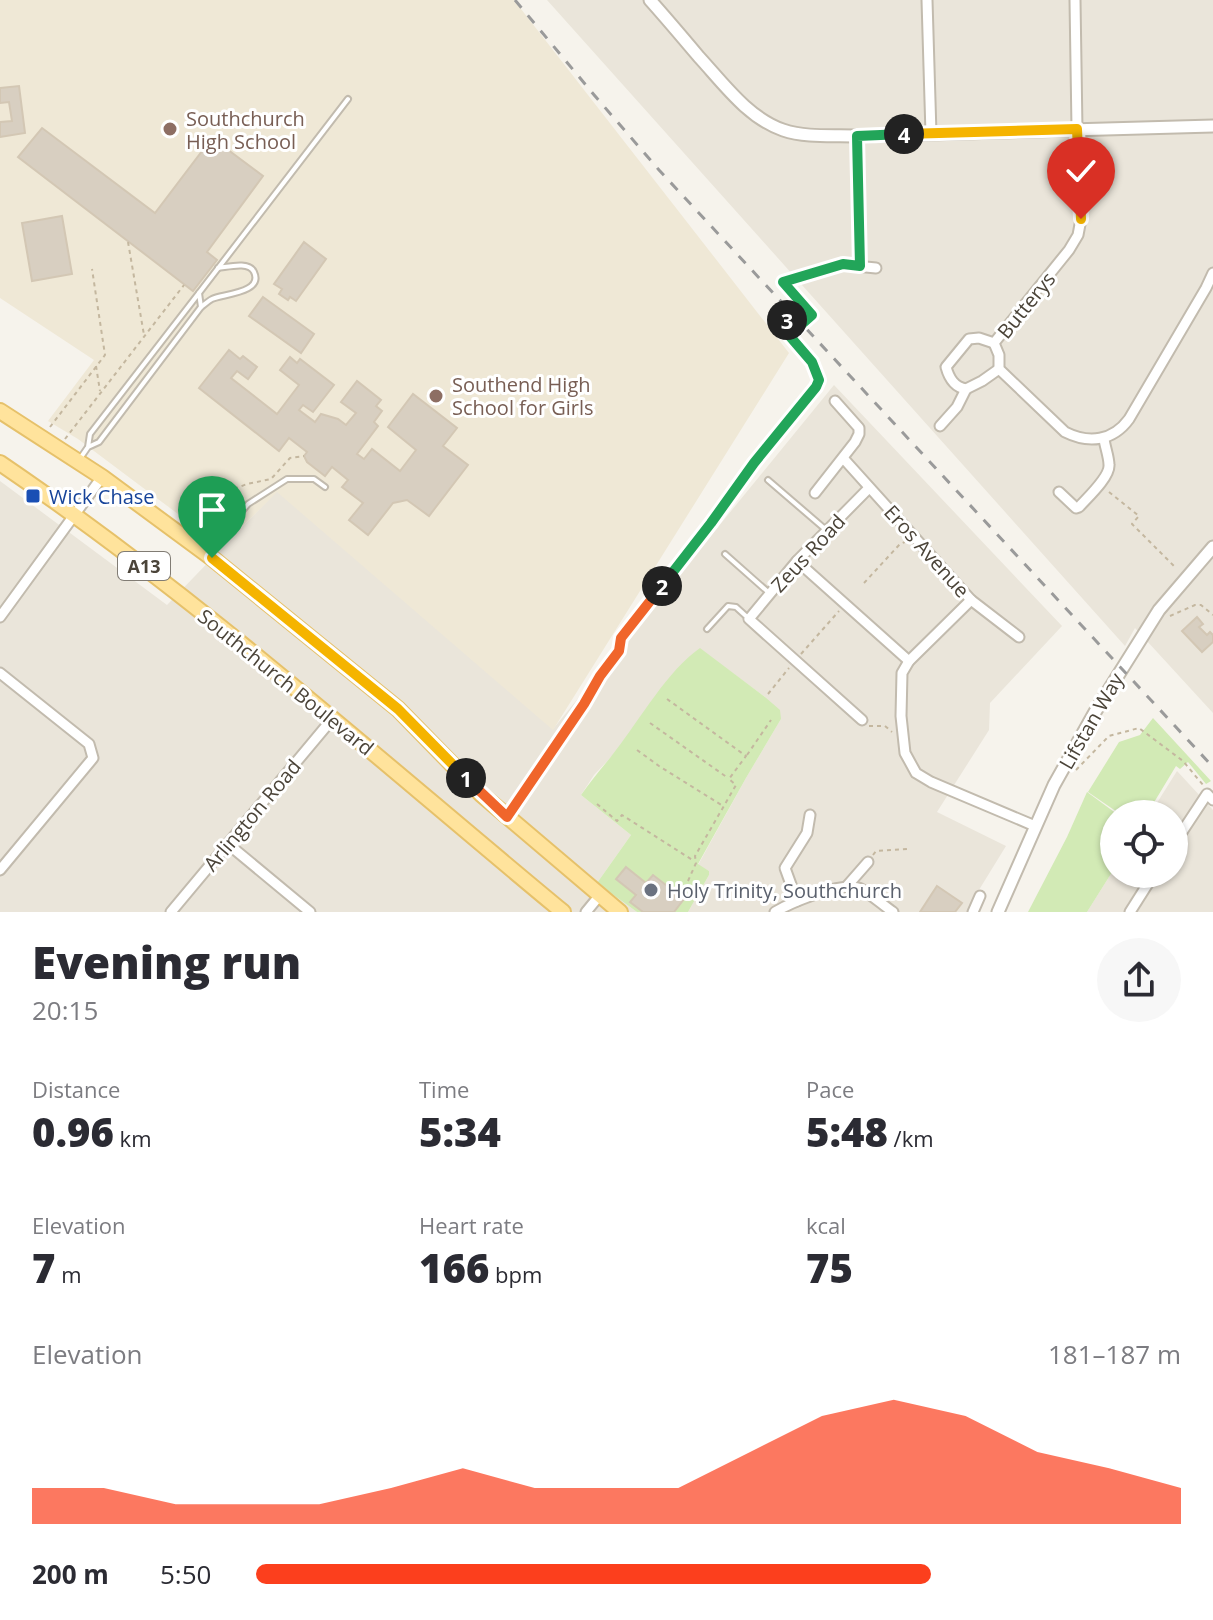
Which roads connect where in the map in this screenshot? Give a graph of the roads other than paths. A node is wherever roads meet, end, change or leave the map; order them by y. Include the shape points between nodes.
1 (650, 0) edge
2 (927, 0) edge
3 (1075, 0) edge
4 (348, 99) dead end
5 (1213, 126) edge
6 (1077, 129) junction
7 (931, 134) junction
8 (857, 136) junction
9 (846, 265) road end
10 (860, 266) junction
11 (218, 268) junction
12 (876, 268) dead end
13 (1213, 273) edge
14 (199, 293) junction
15 (201, 307) junction
16 (994, 343) junction
17 (999, 369) junction
18 (966, 389) junction
19 (835, 401) dead end
20 (0, 411) edge
21 (940, 426) dead end
22 (1104, 439) junction
23 (88, 447) junction
24 (843, 458) junction
25 (77, 462) junction
26 (0, 463) edge
27 (102, 477) junction
28 (768, 480) dead end
29 (325, 487) dead end
30 (869, 488) junction
31 (1059, 492) dead end
32 (815, 493) dead end
33 (75, 515) junction
34 (827, 531) junction
35 (1213, 547) edge
36 (206, 554) junction
37 (725, 554) dead end
38 (797, 561) junction
39 (770, 594) junction
40 (971, 600) junction
41 (0, 617) edge
42 (749, 619) junction
43 (707, 629) dead end
44 (1019, 637) dead end
45 (619, 651) road end
46 (909, 661) junction
47 (0, 673) edge
48 (333, 718) junction
49 (862, 720) road end
50 (1210, 797) edge
51 (810, 815) dead end
52 (507, 817) junction
53 (1035, 826) junction
54 (1188, 826) edge
55 (228, 844) junction
56 (868, 862) road end
57 (0, 870) edge
58 (847, 886) junction
59 (1145, 888) edge
60 (600, 895) junction
61 (980, 896) dead end
62 (797, 901) junction
63 (171, 912) edge
64 (310, 912) edge
65 (563, 912) edge
66 (586, 912) edge
67 (620, 912) edge
68 (775, 912) edge
69 (893, 912) edge
70 (973, 912) edge
71 (998, 912) edge
72 (1130, 912) edge

1 - 8 street via 761,119 799,134
2 - 7 street
3 - 6 street, Butterys
4 - 11 lane
5 - 6 street
6 - 7 street
6 - 16 street, Butterys via 1078,235
7 - 8 street
8 - 10 street
9 - 10 street
10 - 12 street
11 - 14 lane
11 - 15 lane via 250,267 255,278 247,290
13 - 22 street via 1129,419
14 - 15 lane
14 - 23 lane via 90,434
15 - 23 lane via 99,442
16 - 17 street, Butterys
16 - 18 street, Butterys via 969,339 946,367 952,381
17 - 18 street, Butterys
17 - 22 street, Butterys via 1065,432
18 - 21 street, Butterys
19 - 24 street via 859,428
20 - 25 main road, A13
22 - 31 street via 1110,465 1099,484 1076,508
23 - 25 lane
24 - 30 street, Eros Avenue
24 - 32 street
25 - 27 main road, A13
26 - 33 main road, Southchurch Boulevard / A13
27 - 33 street
27 - 36 main road, A13
28 - 34 lane
29 - 36 lane via 314,479 287,479 248,504
30 - 34 street, Zeus Road
30 - 40 street, Eros Avenue
33 - 41 street
33 - 48 main road, Southchurch Boulevard / A13
34 - 38 street, Zeus Road
35 - 53 street, Lifstan Way via 1159,610 1111,685
36 - 52 main road, A13 via 398,709
37 - 39 lane
38 - 39 street, Zeus Road
38 - 46 street
39 - 42 street, Zeus Road
40 - 44 street, Eros Avenue
40 - 46 street
42 - 43 lane via 728,606
42 - 49 street
45 - 52 street
46 - 53 street via 902,673 901,716 905,753 916,773
47 - 57 street via 89,744 93,758
48 - 55 street, Arlington Road
48 - 65 main road, Southchurch Boulevard / A13
50 - 54 street
51 - 62 street via 807,833 785,868
52 - 60 main road, A13
53 - 71 street, Lifstan Way
55 - 63 street, Arlington Road
55 - 64 street
56 - 58 street
58 - 62 street
58 - 69 street via 860,888
59 - 72 street
60 - 66 street
60 - 67 main road, A13
61 - 70 street
62 - 68 street

